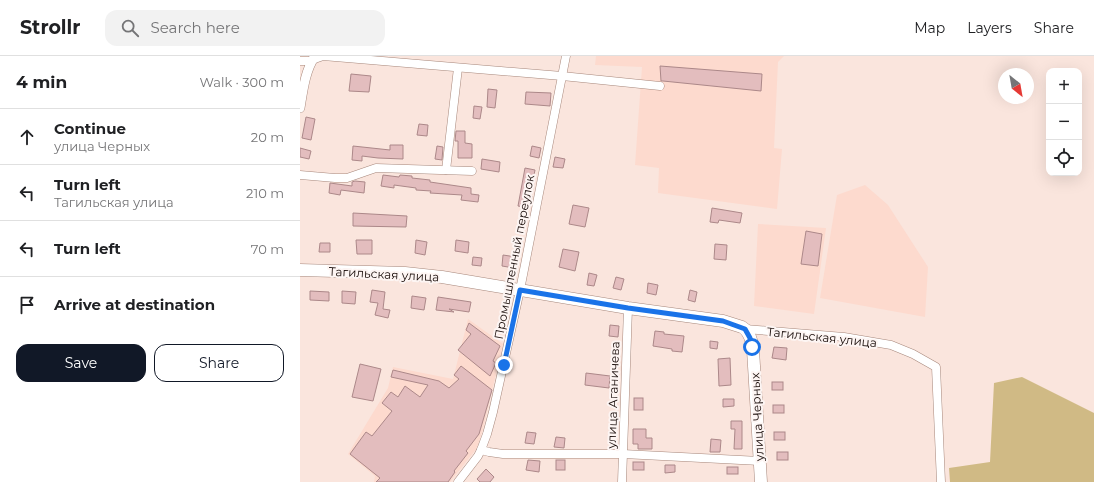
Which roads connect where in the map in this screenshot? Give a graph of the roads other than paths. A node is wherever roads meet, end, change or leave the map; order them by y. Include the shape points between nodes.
1 (566, 56) edge
2 (314, 58) edge
3 (300, 61) edge
4 (458, 68) junction
5 (562, 76) junction
6 (660, 86) dead end
7 (300, 108) edge
8 (446, 170) junction
9 (472, 171) dead end
10 (300, 175) edge
11 (300, 270) edge
12 (520, 290) junction
13 (628, 308) junction
14 (745, 329) junction
15 (481, 450) junction
16 (623, 454) junction
17 (760, 461) junction
18 (458, 482) edge
19 (622, 482) edge
20 (761, 482) edge
21 (941, 482) edge

1 - 5 street, Промышленный переулок
2 - 3 street
2 - 4 street via 323,56
2 - 7 street via 306,76
4 - 5 street
4 - 8 street
5 - 6 street
5 - 12 street, Промышленный переулок
8 - 9 street
8 - 10 street via 376,168 347,178
11 - 12 main road, Тагильская улица via 405,273
12 - 13 main road, Тагильская улица
12 - 15 street, Промышленный переулок via 497,397
13 - 14 main road, Тагильская улица via 723,321
13 - 16 street, улица Аганичева
14 - 17 main road, улица Черных via 752,347
14 - 21 street, Тагильская улица via 844,337 891,345 936,367
15 - 16 street via 503,454
15 - 18 street, Промышленный переулок
16 - 17 street
16 - 19 street, улица Аганичева
17 - 20 main road, улица Черных

